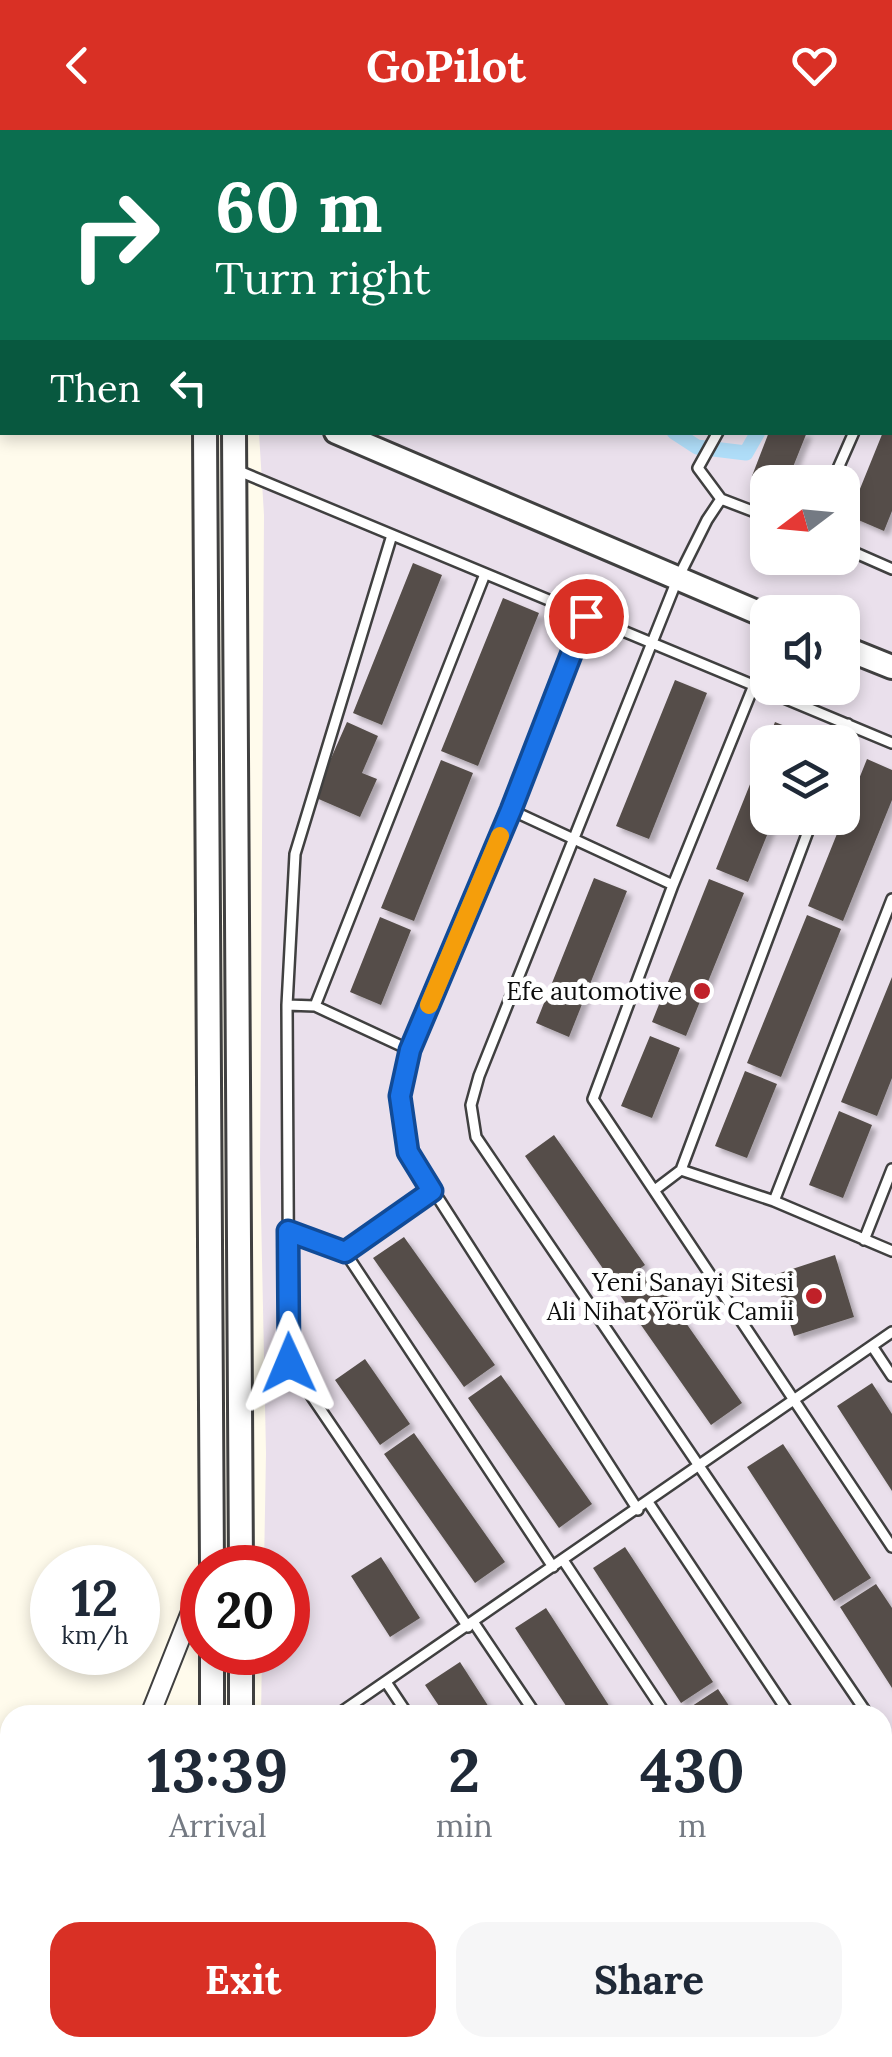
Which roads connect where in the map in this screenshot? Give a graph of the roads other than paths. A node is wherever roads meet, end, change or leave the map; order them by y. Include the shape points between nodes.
1 (204, 435) edge
2 (234, 435) edge
3 (343, 435) edge
4 (716, 435) edge
5 (853, 435) edge
6 (839, 465) edge
7 (234, 470) junction
8 (721, 499) junction
9 (750, 510) edge
10 (392, 535) junction
11 (860, 555) edge
12 (892, 569) edge
13 (485, 574) junction
14 (677, 580) junction
15 (750, 609) edge
16 (586, 616) junction
17 (652, 643) junction
18 (860, 654) edge
19 (892, 667) edge
20 (750, 683) edge
21 (750, 695) edge
22 (802, 705) edge
23 (848, 724) joint
24 (892, 742) edge
25 (511, 810) junction
26 (807, 835) edge
27 (573, 838) junction
28 (673, 885) junction
29 (892, 899) edge
30 (287, 1004) junction
31 (315, 1006) junction
32 (410, 1050) junction
33 (892, 1169) edge
34 (680, 1170) junction
35 (656, 1189) junction
36 (432, 1191) junction
37 (774, 1201) junction
38 (288, 1231) junction
39 (864, 1240) junction
40 (345, 1252) junction
41 (892, 1252) edge
42 (892, 1332) edge
43 (872, 1346) junction
44 (892, 1376) edge
45 (796, 1400) junction
46 (698, 1468) junction
47 (648, 1502) junction
48 (638, 1510) junction
49 (211, 1545) edge
50 (241, 1545) edge
51 (892, 1547) edge
52 (563, 1560) junction
53 (553, 1568) junction
54 (471, 1625) junction
55 (180, 1639) edge
56 (212, 1675) edge
57 (241, 1675) edge
58 (386, 1682) junction
59 (154, 1705) edge
60 (212, 1705) edge
61 (241, 1705) edge
62 (352, 1705) edge
63 (401, 1705) edge
64 (529, 1705) edge
65 (659, 1705) edge
66 (783, 1705) edge
67 (861, 1705) edge

1 - 49 street
2 - 7 street
3 - 14 street
4 - 8 lane via 698,468
5 - 6 lane
7 - 10 lane
7 - 50 street
8 - 9 lane
8 - 14 lane
10 - 13 lane
10 - 30 lane via 295,854
11 - 12 lane
13 - 16 lane
13 - 31 lane
14 - 15 street
14 - 17 lane
16 - 17 lane
16 - 25 lane
17 - 20 lane
17 - 27 lane
18 - 19 street
21 - 28 lane
22 - 23 lane
23 - 24 lane
25 - 27 lane
25 - 32 lane
26 - 34 lane
27 - 28 lane
27 - 46 lane via 479,1076 470,1105 476,1137
28 - 35 lane via 593,1100
29 - 37 lane
30 - 31 lane
30 - 38 lane
31 - 32 lane
32 - 36 lane via 400,1096 408,1152
33 - 39 lane
34 - 35 lane
34 - 37 lane
35 - 45 lane
36 - 40 lane
36 - 48 lane
37 - 39 lane
38 - 40 lane
38 - 54 lane via 289,1363
39 - 41 lane
40 - 53 lane
42 - 43 lane
43 - 44 lane
43 - 45 lane
45 - 46 lane
45 - 51 lane
46 - 47 lane
46 - 67 lane
47 - 48 lane
47 - 66 lane
48 - 52 lane
52 - 53 lane
52 - 65 lane
53 - 54 lane
54 - 58 lane
54 - 64 lane
55 - 59 street
56 - 60 street
57 - 61 street
58 - 62 lane
58 - 63 lane

